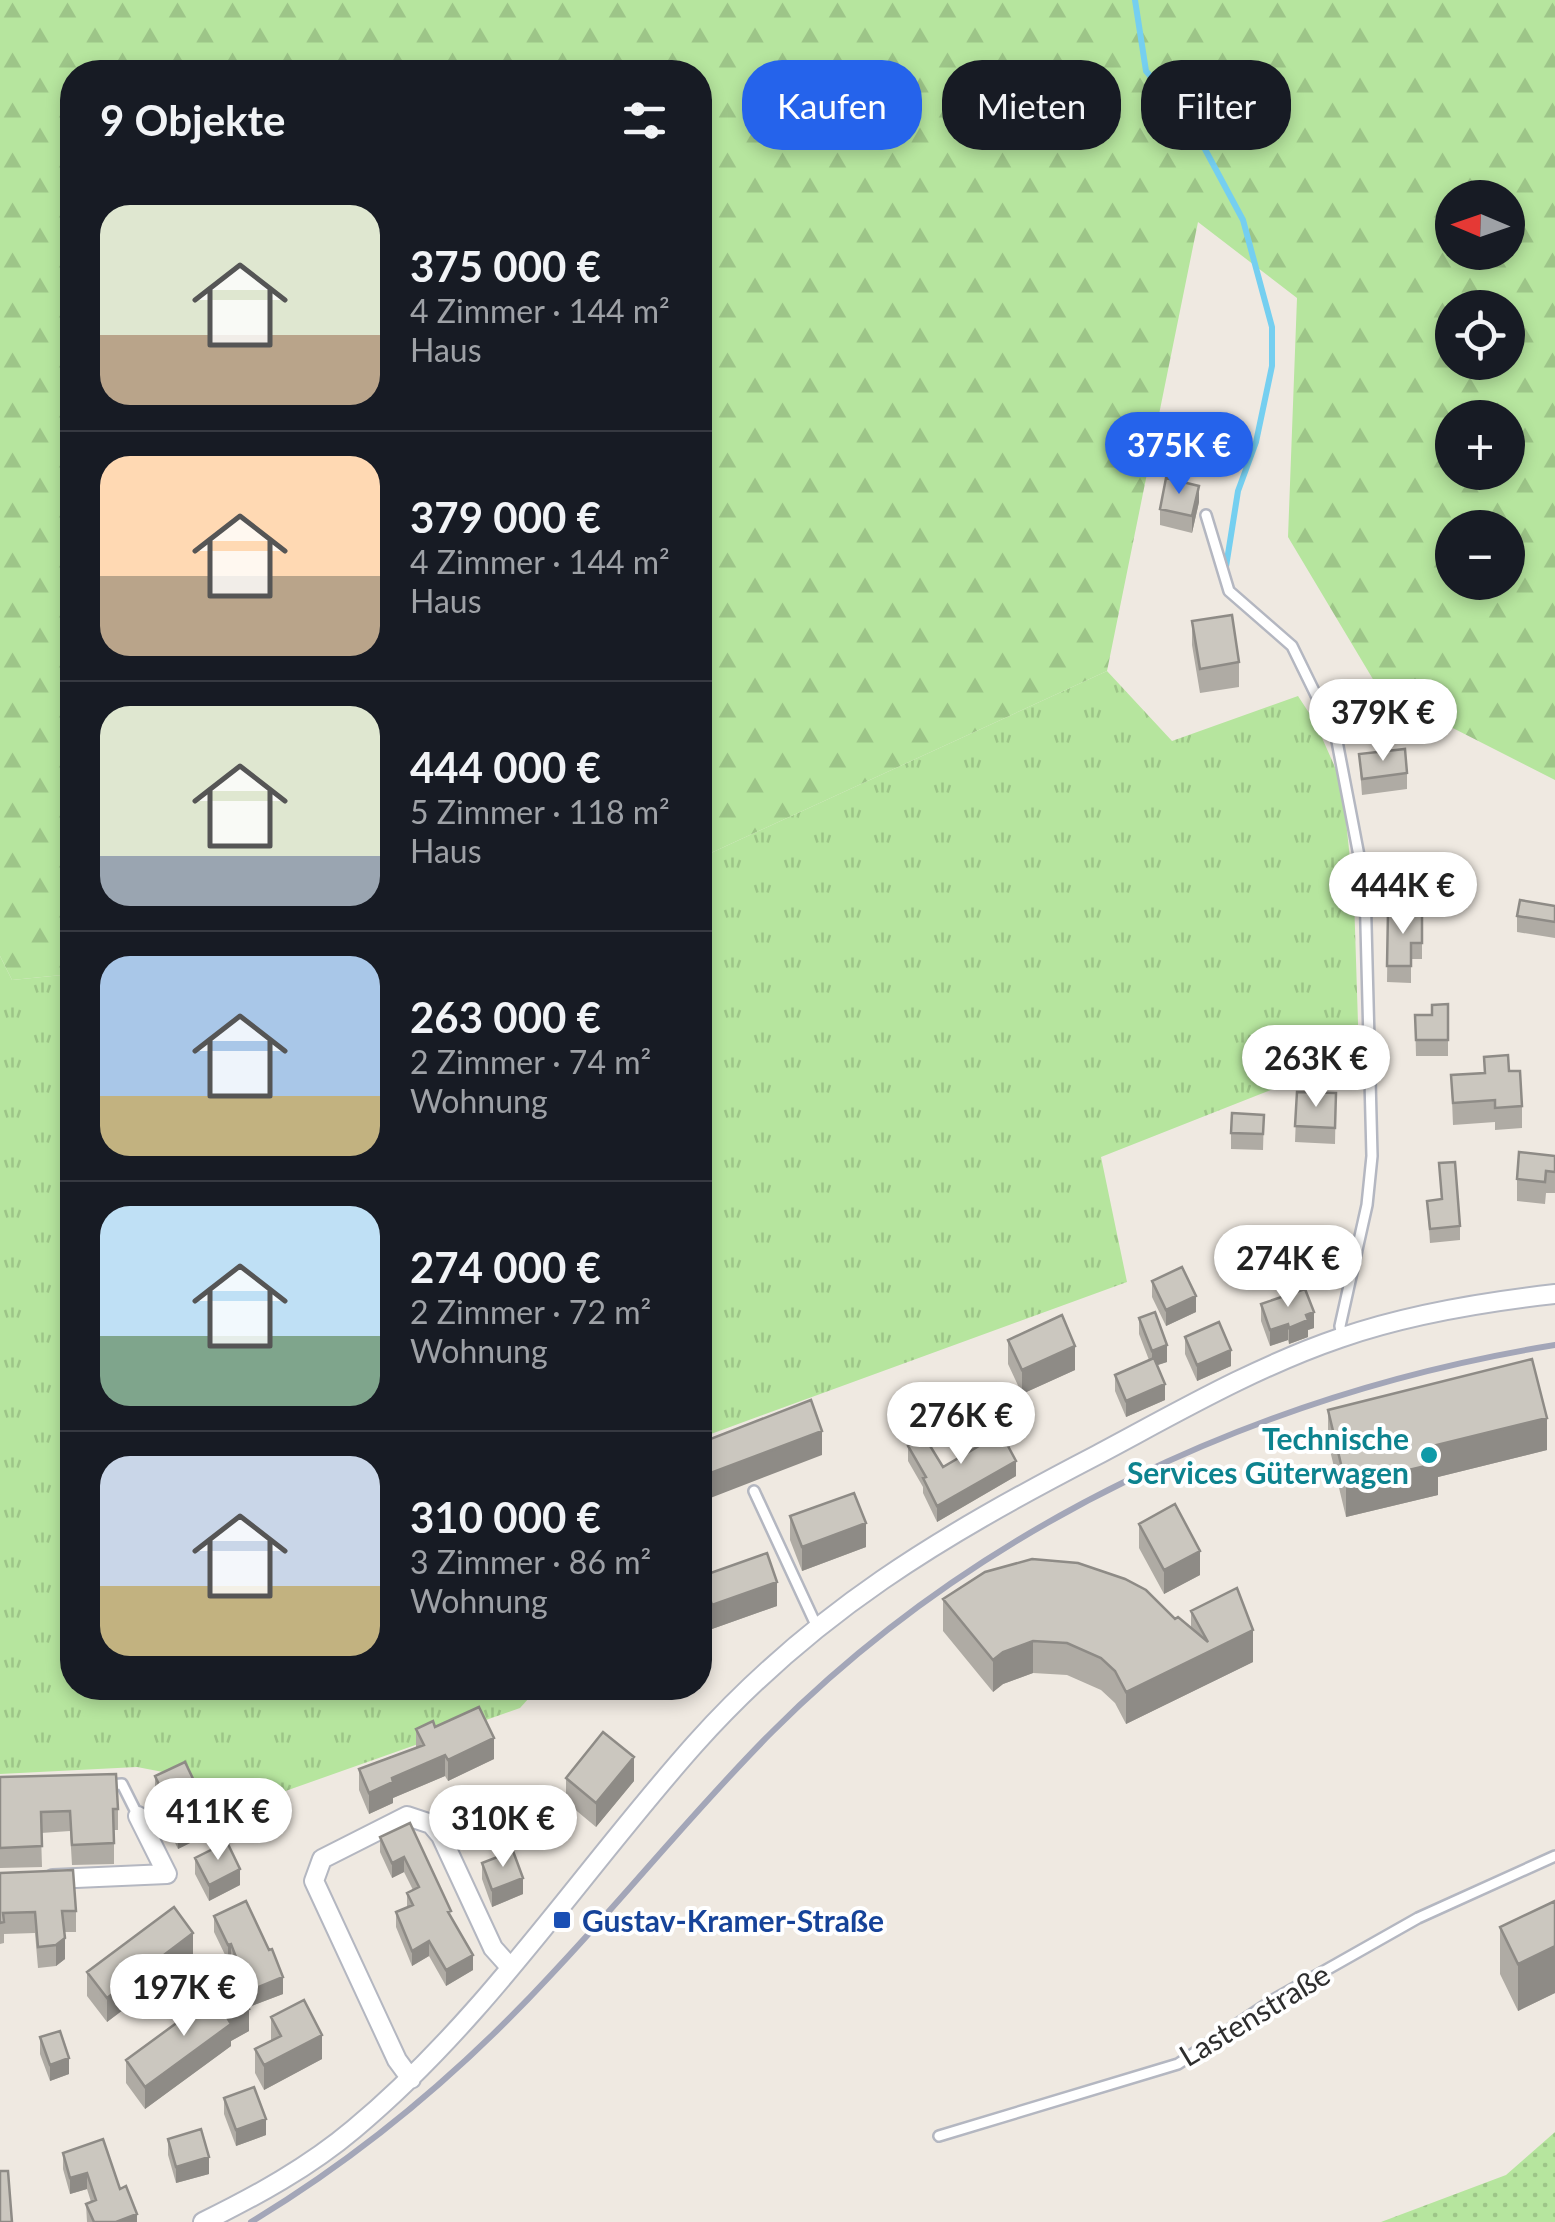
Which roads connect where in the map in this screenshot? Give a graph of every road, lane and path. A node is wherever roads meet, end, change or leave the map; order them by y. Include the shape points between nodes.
1 (1206, 515) dead end
2 (1555, 1294) edge
3 (1342, 1337) junction
4 (754, 1491) dead end
5 (817, 1627) junction
6 (104, 1785) edge
7 (138, 1816) joint
8 (1555, 1856) edge
9 (41, 1879) edge
10 (510, 1967) junction
11 (412, 2078) junction
12 (939, 2136) dead end
13 (204, 2222) edge

1 - 3 lane via 1229,591 1292,646 1332,727 1365,886 1372,1156
2 - 3 street via 1487,1302
3 - 5 street via 1214,1393 985,1513
4 - 5 lane
5 - 10 street via 699,1740
6 - 7 lane via 122,1784
7 - 9 street via 167,1874
8 - 12 lane, Lastenstraße via 1418,1918 1273,2000 1178,2064
10 - 11 street
10 - 11 street via 431,1824 406,1816 322,1859 314,1881 325,1908 397,2060
11 - 13 street via 298,2170

